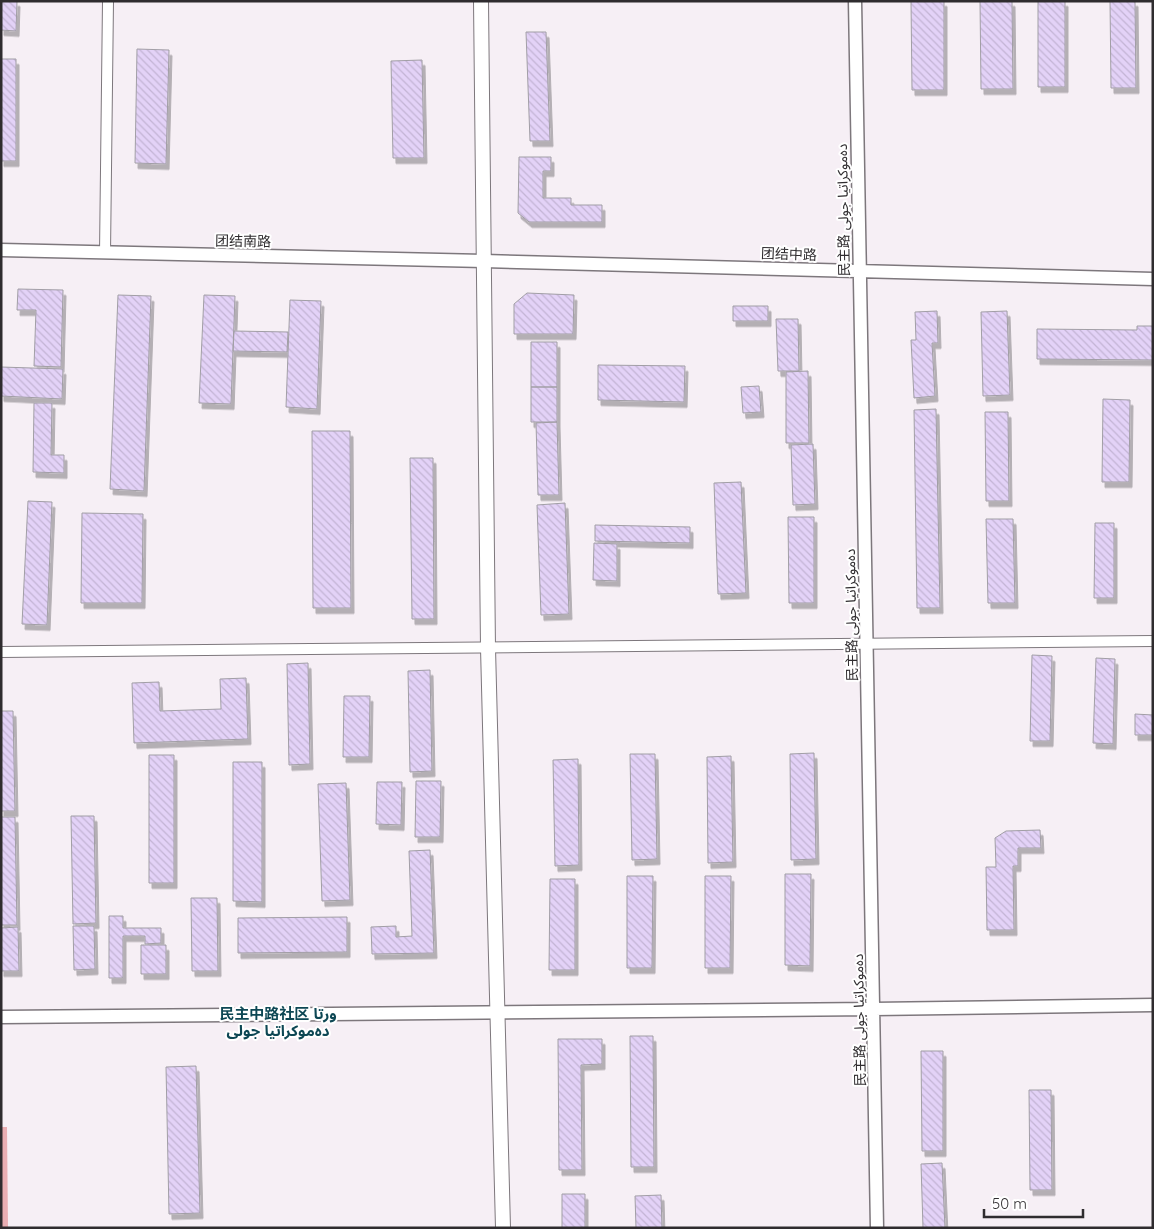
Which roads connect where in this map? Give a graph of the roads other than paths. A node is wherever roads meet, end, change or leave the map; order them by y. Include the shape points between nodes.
1 (108, 1) edge
2 (481, 1) edge
3 (855, 1) edge
4 (1, 250) edge
5 (105, 253) junction
6 (484, 261) junction
7 (859, 271) junction
8 (1153, 279) edge
9 (1153, 641) edge
10 (866, 644) junction
11 (488, 648) junction
12 (1, 652) edge
13 (1153, 1004) edge
14 (874, 1009) junction
15 (498, 1011) junction
16 (1, 1017) edge
17 (503, 1228) edge
18 (877, 1228) edge

1 - 5 street
2 - 6 main road
3 - 7 street, 民主路 دەموكراتيا جولى
4 - 5 street, 团结南路
5 - 6 street, 团结南路
6 - 7 street, 团结中路
6 - 11 main road
7 - 8 street, 团结中路
7 - 10 street, 民主路 دەموكراتيا جولى
9 - 10 street
10 - 11 street
10 - 14 street, 民主路 دەموكراتيا جولى
11 - 12 street
11 - 15 main road
13 - 14 street
14 - 15 street
14 - 18 street, 民主路 دەموكراتيا جولى
15 - 16 street
15 - 17 main road

